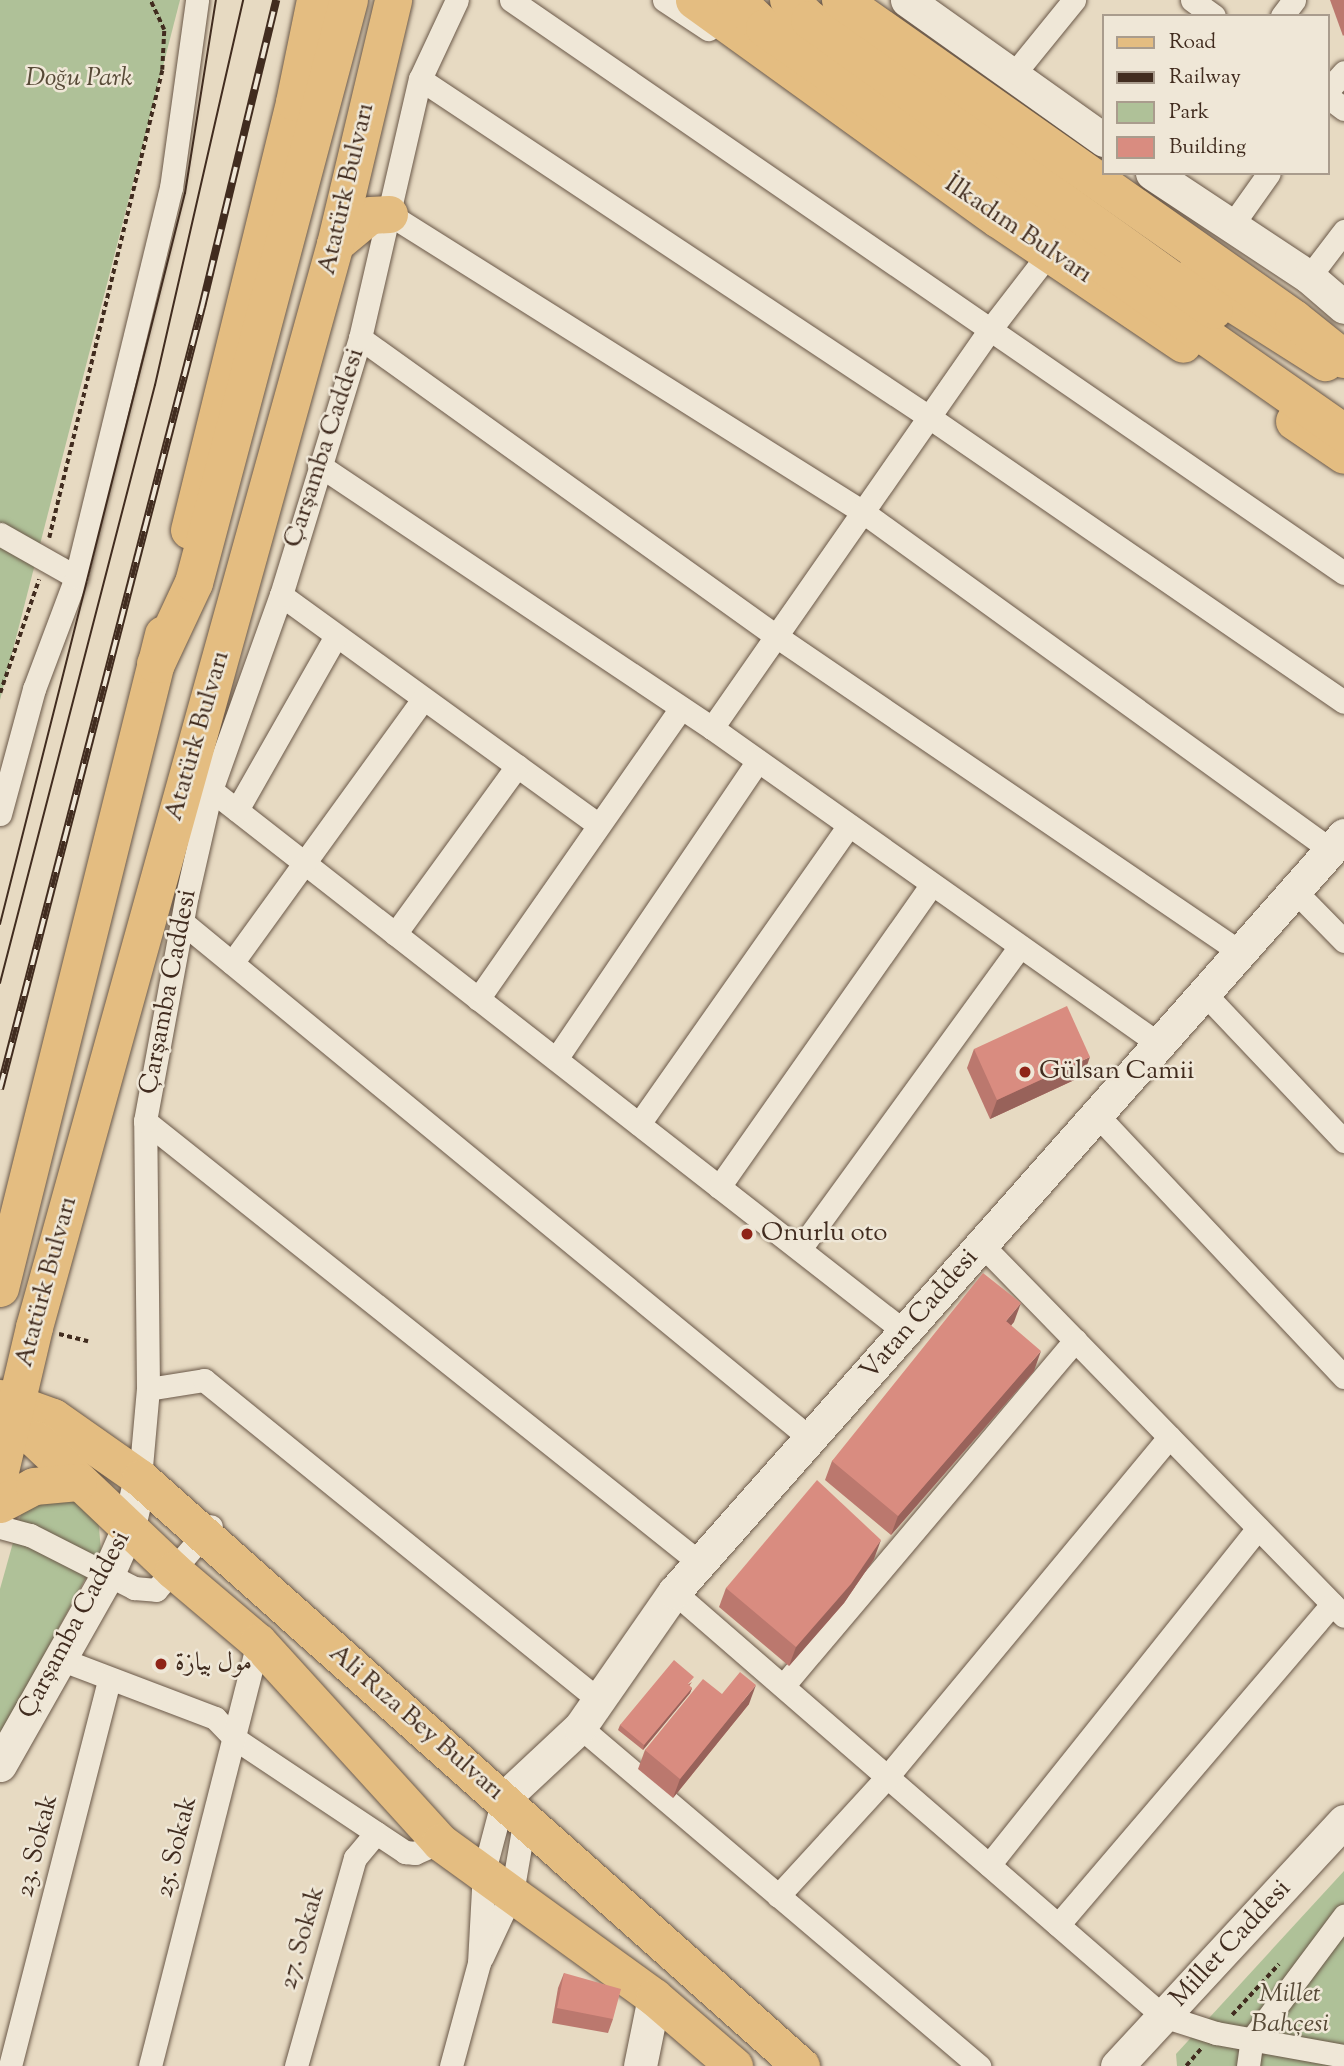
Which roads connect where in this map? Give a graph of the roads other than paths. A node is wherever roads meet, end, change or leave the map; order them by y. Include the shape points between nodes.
1 (197, 0) edge
2 (315, 0) edge
3 (349, 0) edge
4 (393, 0) edge
5 (457, 0) edge
6 (511, 0) edge
7 (664, 0) edge
8 (694, 0) edge
9 (789, 0) edge
10 (841, 0) edge
11 (1074, 0) edge
12 (909, 1) edge
13 (738, 17) edge
14 (1344, 72) edge
15 (1013, 75) junction
16 (420, 79) junction
17 (1330, 88) edge
18 (1100, 130) edge
19 (1157, 175) edge
20 (1268, 175) edge
21 (389, 214) junction
22 (1230, 228) junction
23 (1344, 231) edge
24 (335, 244) junction
25 (1050, 251) junction
26 (1309, 277) junction
27 (1344, 307) edge
28 (992, 327) junction
29 (360, 338) junction
30 (1344, 359) edge
31 (1344, 373) edge
32 (1344, 402) edge
33 (929, 417) junction
34 (1344, 433) edge
35 (1344, 456) edge
36 (319, 465) junction
37 (863, 512) junction
38 (0, 534) edge
39 (1344, 573) edge
40 (76, 577) junction
41 (281, 595) junction
42 (337, 636) junction
43 (776, 636) junction
44 (156, 664) junction
45 (423, 699) junction
46 (1344, 702) edge
47 (681, 708) junction
48 (712, 728) junction
49 (758, 761) junction
50 (517, 766) junction
51 (211, 790) junction
52 (237, 810) junction
53 (0, 814) edge
54 (599, 825) junction
55 (849, 825) junction
56 (1338, 843) edge
57 (307, 865) junction
58 (932, 884) junction
59 (1295, 891) junction
60 (181, 922) junction
61 (394, 934) junction
62 (1344, 941) edge
63 (1020, 946) junction
64 (1240, 952) junction
65 (232, 963) junction
66 (1204, 993) junction
67 (478, 999) junction
68 (1159, 1044) junction
69 (556, 1059) junction
70 (1097, 1115) junction
71 (145, 1121) junction
72 (639, 1124) junction
73 (1344, 1141) edge
74 (719, 1187) junction
75 (982, 1245) junction
76 (800, 1250) junction
77 (0, 1288) edge
78 (905, 1332) junction
79 (1075, 1340) junction
80 (1344, 1377) edge
81 (148, 1389) junction
82 (8, 1401) edge
83 (1169, 1437) junction
84 (811, 1438) junction
85 (0, 1471) edge
86 (140, 1478) junction
87 (78, 1482) junction
88 (0, 1504) edge
89 (129, 1525) junction
90 (0, 1527) edge
91 (1258, 1528) junction
92 (208, 1530) junction
93 (700, 1563) junction
94 (173, 1570) junction
95 (108, 1574) junction
96 (674, 1592) junction
97 (1338, 1610) edge
98 (258, 1642) junction
99 (60, 1659) junction
100 (109, 1680) junction
101 (783, 1686) junction
102 (600, 1700) junction
103 (573, 1735) junction
104 (234, 1738) junction
105 (0, 1765) edge
106 (887, 1777) junction
107 (514, 1808) junction
108 (1344, 1821) edge
109 (376, 1833) junction
110 (440, 1842) junction
111 (989, 1865) junction
112 (484, 1871) junction
113 (512, 1893) junction
114 (778, 1896) junction
115 (1344, 1916) edge
116 (1058, 1924) junction
117 (479, 1963) junction
118 (654, 1997) junction
119 (1163, 2016) junction
120 (1252, 2039) junction
121 (1344, 2056) edge
122 (725, 2063) edge
123 (10, 2066) edge
124 (150, 2066) edge
125 (296, 2066) edge
126 (451, 2066) edge
127 (640, 2066) edge
128 (801, 2066) edge
129 (979, 2066) edge
130 (1118, 2066) edge
131 (1248, 2066) edge

1 - 40 street via 172,188
2 - 44 main road, Atatürk Bulvarı via 295,102
3 - 44 highway via 194,583
4 - 24 main road, Atatürk Bulvarı
5 - 16 street, Çarşamba Caddesi
6 - 28 street
7 - 13 street via 721,34
8 - 13 main road, İlkadım Bulvarı
9 - 32 highway, İlkadım Bulvarı via 810,20
10 - 30 highway via 1294,319
10 - 31 main road via 1115,229
11 - 15 street
12 - 15 main road
13 - 25 main road, İlkadım Bulvarı
13 - 34 highway, İlkadım Bulvarı via 765,28
14 - 17 street
15 - 18 main road
16 - 21 street, Çarşamba Caddesi
16 - 33 street
19 - 22 main road
20 - 22 street
21 - 24 main road via 370,215
21 - 29 street, Çarşamba Caddesi
21 - 37 street
22 - 26 main road
23 - 26 street
24 - 82 main road, Atatürk Bulvarı
25 - 28 street
25 - 35 main road, İlkadım Bulvarı
26 - 27 main road
28 - 33 street
28 - 39 street
29 - 36 street, Çarşamba Caddesi
29 - 43 street
33 - 37 street
33 - 46 street
36 - 41 street, Çarşamba Caddesi
36 - 47 street
37 - 43 street
37 - 56 street
38 - 40 street
40 - 53 street via 34,689
41 - 42 street
41 - 51 street, Çarşamba Caddesi
42 - 45 street
42 - 52 street
43 - 48 street
43 - 64 street
44 - 77 main road, Atatürk Bulvarı
45 - 50 street
45 - 57 street
47 - 48 street
47 - 54 street
48 - 49 street
49 - 55 street
49 - 69 street
50 - 54 street
50 - 61 street
51 - 52 street
51 - 60 street, Çarşamba Caddesi
52 - 57 street
54 - 67 street
55 - 58 street
55 - 72 street
56 - 59 main road, Vatan Caddesi
57 - 61 street
57 - 65 street
58 - 63 street
58 - 74 street
59 - 62 street
59 - 64 main road, Vatan Caddesi
60 - 65 street
60 - 71 street, Çarşamba Caddesi
61 - 67 street
63 - 68 street
63 - 76 street
64 - 66 main road, Vatan Caddesi
65 - 84 street
66 - 68 main road, Vatan Caddesi
66 - 73 street
67 - 69 street
68 - 70 main road, Vatan Caddesi
69 - 72 street
70 - 75 main road, Vatan Caddesi
70 - 80 street
71 - 81 street, Çarşamba Caddesi
71 - 93 street
72 - 74 street
74 - 76 street
75 - 78 main road, Vatan Caddesi
75 - 79 street
76 - 78 street
78 - 84 main road, Vatan Caddesi
79 - 83 street
79 - 101 street
81 - 86 street, Çarşamba Caddesi
81 - 102 street via 204,1380
82 - 85 main road, Atatürk Bulvarı
82 - 86 main road, Ali Rıza Bey Bulvarı via 53,1417
82 - 87 main road, Ali Rıza Bey Bulvarı via 35,1439
83 - 91 street
83 - 106 street
84 - 93 main road, Vatan Caddesi
86 - 89 main road, Çarşamba Caddesi
86 - 92 main road, Ali Rıza Bey Bulvarı
87 - 88 main road via 34,1486
87 - 89 main road, Ali Rıza Bey Bulvarı
89 - 94 main road, Ali Rıza Bey Bulvarı
89 - 95 main road, Çarşamba Caddesi
90 - 95 street via 30,1535
91 - 97 street
91 - 111 street
92 - 94 street
92 - 107 main road, Ali Rıza Bey Bulvarı
93 - 96 main road, Vatan Caddesi
94 - 95 street via 156,1590 134,1588
94 - 98 main road, Ali Rıza Bey Bulvarı
95 - 99 main road, Çarşamba Caddesi
96 - 101 street
96 - 102 main road, Vatan Caddesi
97 - 116 street
98 - 104 street, 25. Sokak
98 - 110 main road, Ali Rıza Bey Bulvarı
99 - 100 street
99 - 105 main road, Çarşamba Caddesi
100 - 104 street via 215,1718
100 - 123 street, 23. Sokak
101 - 106 street
102 - 103 main road, Vatan Caddesi
103 - 107 main road, Vatan Caddesi
103 - 114 street
104 - 109 street
104 - 124 street, 25. Sokak
106 - 111 street
106 - 114 street
107 - 112 street
107 - 113 street
107 - 128 main road, Ali Rıza Bey Bulvarı
108 - 119 main road, Millet Caddesi
109 - 110 street via 405,1852 415,1853
109 - 125 street, 27. Sokak via 355,1858
110 - 112 main road, Ali Rıza Bey Bulvarı
111 - 116 street
112 - 113 main road, Ali Rıza Bey Bulvarı
112 - 117 street
113 - 117 street
113 - 118 main road, Ali Rıza Bey Bulvarı
114 - 129 street
115 - 120 street
116 - 119 street
117 - 126 street
118 - 122 main road, Ali Rıza Bey Bulvarı
118 - 127 main road
119 - 120 street
119 - 130 main road, Millet Caddesi
120 - 121 street
120 - 131 street

